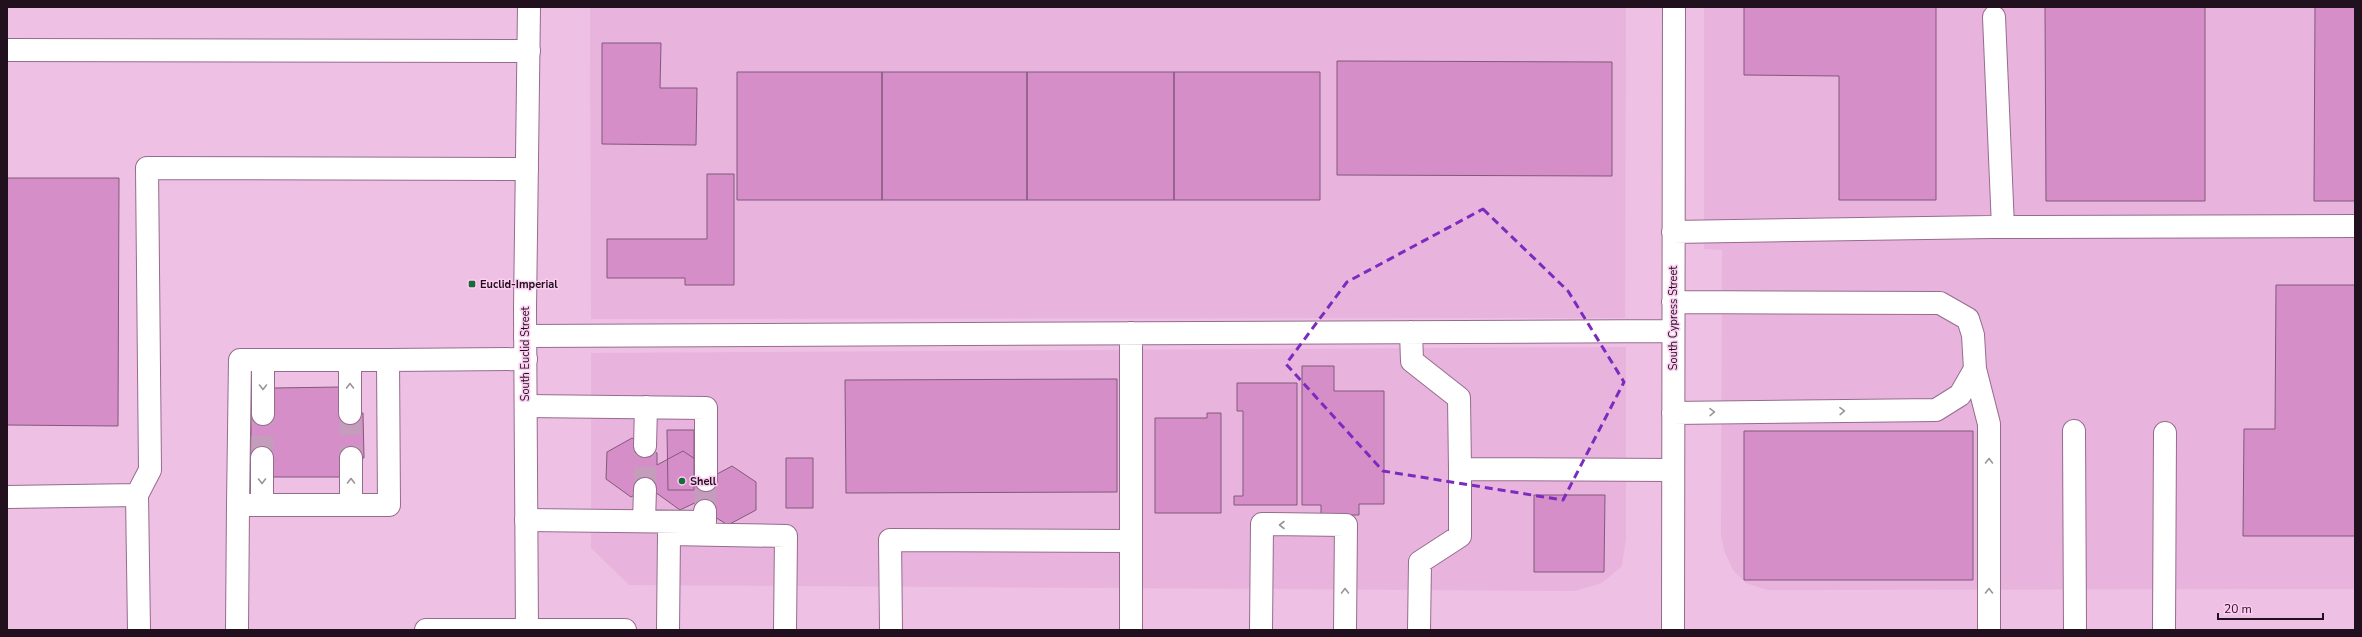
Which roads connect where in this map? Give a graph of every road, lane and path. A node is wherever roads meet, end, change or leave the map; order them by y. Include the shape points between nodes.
1 (529, 7) edge
2 (1674, 7) edge
3 (1994, 16) dead end
4 (7, 50) edge
5 (529, 51) junction
6 (526, 169) junction
7 (2355, 226) edge
8 (2002, 227) junction
9 (1673, 232) junction
10 (1673, 302) junction
11 (1673, 331) junction
12 (1411, 332) junction
13 (1131, 333) junction
14 (525, 336) junction
15 (526, 359) junction
16 (263, 360) junction
17 (350, 360) junction
18 (388, 360) junction
19 (1975, 369) junction
20 (526, 406) junction
21 (646, 407) junction
22 (350, 413) tunnel mouth
23 (1673, 413) junction
24 (263, 414) tunnel mouth
25 (2074, 431) dead end
26 (2165, 433) dead end
27 (645, 446) tunnel mouth
28 (262, 458) tunnel mouth
29 (351, 458) tunnel mouth
30 (1460, 469) junction
31 (1673, 470) junction
32 (706, 480) tunnel mouth
33 (645, 489) tunnel mouth
34 (137, 495) junction
35 (7, 497) edge
36 (238, 505) junction
37 (262, 505) junction
38 (351, 505) junction
39 (526, 520) junction
40 (644, 521) junction
41 (669, 528) junction
42 (1129, 541) junction
43 (139, 630) edge
44 (237, 630) edge
45 (426, 630) edge
46 (526, 630) edge
47 (624, 630) edge
48 (668, 630) edge
49 (785, 630) edge
50 (891, 630) edge
51 (1131, 630) edge
52 (1261, 630) edge
53 (1345, 630) edge
54 (1419, 630) edge
55 (1673, 630) edge
56 (1989, 630) edge
57 (2075, 630) edge
58 (2164, 630) edge

1 - 5 main road, South Euclid Street
2 - 9 main road, South Cypress Street
3 - 8 main road
4 - 5 main road
5 - 6 main road, South Euclid Street
6 - 14 main road, South Euclid Street
6 - 34 main road via 147,168 150,470
7 - 8 main road
8 - 9 main road
9 - 10 main road, South Cypress Street
10 - 11 main road, South Cypress Street
10 - 19 main road via 1940,303 1968,318 1973,335
11 - 12 main road
11 - 23 main road, South Cypress Street
12 - 13 main road
12 - 30 main road via 1412,361 1459,398
13 - 14 main road
13 - 42 main road
14 - 15 main road, South Euclid Street
15 - 18 main road
15 - 20 main road, South Euclid Street
16 - 17 main road
16 -> 24 main road
16 - 36 main road via 240,360
17 - 18 main road
22 -> 17 main road
18 - 38 main road via 389,505
23 -> 19 main road via 1936,410 1960,395
56 -> 19 main road via 1989,424
20 - 21 main road
20 - 39 main road, South Euclid Street
21 - 27 main road
21 - 32 main road via 706,408
23 - 31 main road, South Cypress Street
25 - 57 main road
26 - 58 main road
28 -> 37 main road
38 -> 29 main road
30 - 31 main road
30 - 54 main road via 1460,536 1420,562
31 - 55 main road, South Cypress Street
33 - 40 main road
34 - 35 main road
34 - 43 main road
36 - 37 main road
36 - 44 main road
37 - 38 main road
39 - 40 main road
39 - 46 main road, South Euclid Street
40 - 41 main road
41 - 48 main road
41 - 49 main road via 705,522 786,536
42 - 50 main road via 890,540
42 - 51 main road
45 - 46 main road
46 - 47 main road
53 -> 52 main road via 1346,525 1270,524 1262,524

